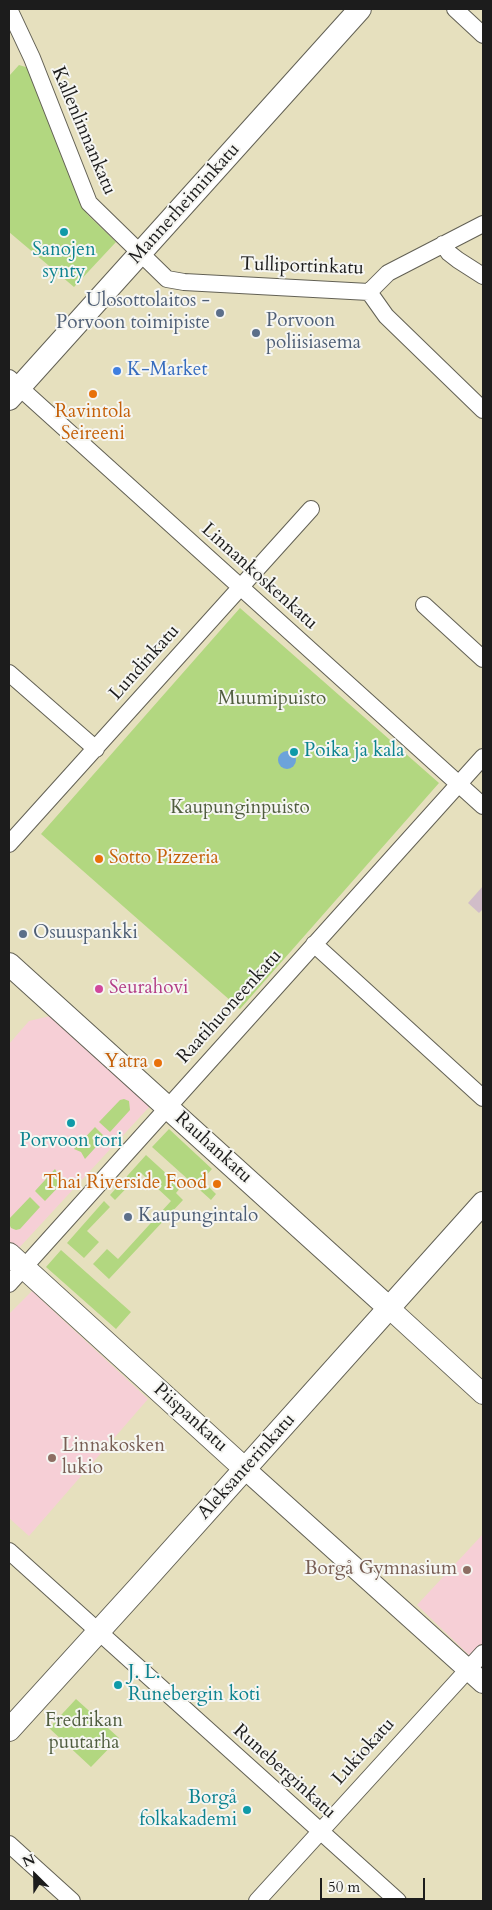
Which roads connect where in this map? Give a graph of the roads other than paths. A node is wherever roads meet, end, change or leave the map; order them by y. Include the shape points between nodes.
1 (9, 9) edge
2 (360, 9) edge
3 (455, 9) edge
4 (483, 35) edge
5 (483, 224) edge
6 (443, 244) junction
7 (140, 254) junction
8 (483, 276) edge
9 (369, 292) junction
10 (12, 388) edge
11 (483, 410) edge
12 (311, 509) dead end
13 (241, 587) junction
14 (424, 605) dead end
15 (483, 659) edge
16 (9, 672) edge
17 (96, 749) junction
18 (483, 757) edge
19 (459, 784) junction
20 (483, 806) edge
21 (9, 844) edge
22 (314, 944) junction
23 (9, 964) edge
24 (483, 1098) edge
25 (167, 1107) junction
26 (483, 1203) edge
27 (16, 1261) edge
28 (9, 1284) edge
29 (389, 1308) junction
30 (483, 1394) edge
31 (245, 1469) junction
32 (9, 1552) edge
33 (98, 1632) junction
34 (483, 1653) edge
35 (468, 1669) junction
36 (483, 1683) edge
37 (9, 1730) edge
38 (319, 1831) junction
39 (9, 1844) edge
40 (72, 1901) edge
41 (256, 1901) edge
42 (398, 1901) edge

1 - 7 street, Kallenlinnankatu via 32,58 89,203
2 - 7 main road, Mannerheiminkatu
3 - 4 street
5 - 6 street, Tulliportinkatu
6 - 8 street via 449,253
6 - 9 street, Tulliportinkatu via 388,272
7 - 9 street, Tulliportinkatu via 167,279 184,282
7 - 10 main road, Mannerheiminkatu
9 - 11 street via 386,316
10 - 13 street, Linnankoskenkatu
12 - 13 street, Lundinkatu
13 - 17 street, Lundinkatu
13 - 19 street, Linnankoskenkatu
14 - 15 street
16 - 17 street
17 - 21 street, Lundinkatu
18 - 19 street, Raatihuoneenkatu
19 - 20 street, Linnankoskenkatu
19 - 22 street, Raatihuoneenkatu
22 - 24 street
22 - 25 street, Raatihuoneenkatu
23 - 25 main road, Rauhankatu
25 - 27 street, Raatihuoneenkatu
25 - 29 main road, Rauhankatu
26 - 29 main road, Aleksanterinkatu
27 - 28 street, Raatihuoneenkatu
27 - 31 main road, Piispankatu
29 - 30 street, Rauhankatu
29 - 31 main road, Aleksanterinkatu
31 - 33 main road, Aleksanterinkatu
31 - 35 street, Piispankatu
32 - 33 street, Runeberginkatu
33 - 37 main road, Aleksanterinkatu
33 - 38 street, Runeberginkatu
34 - 35 street, Lukiokatu
35 - 36 street, Piispankatu
35 - 38 street, Lukiokatu
38 - 41 street, Lukiokatu
38 - 42 street, Runeberginkatu
39 - 40 street

